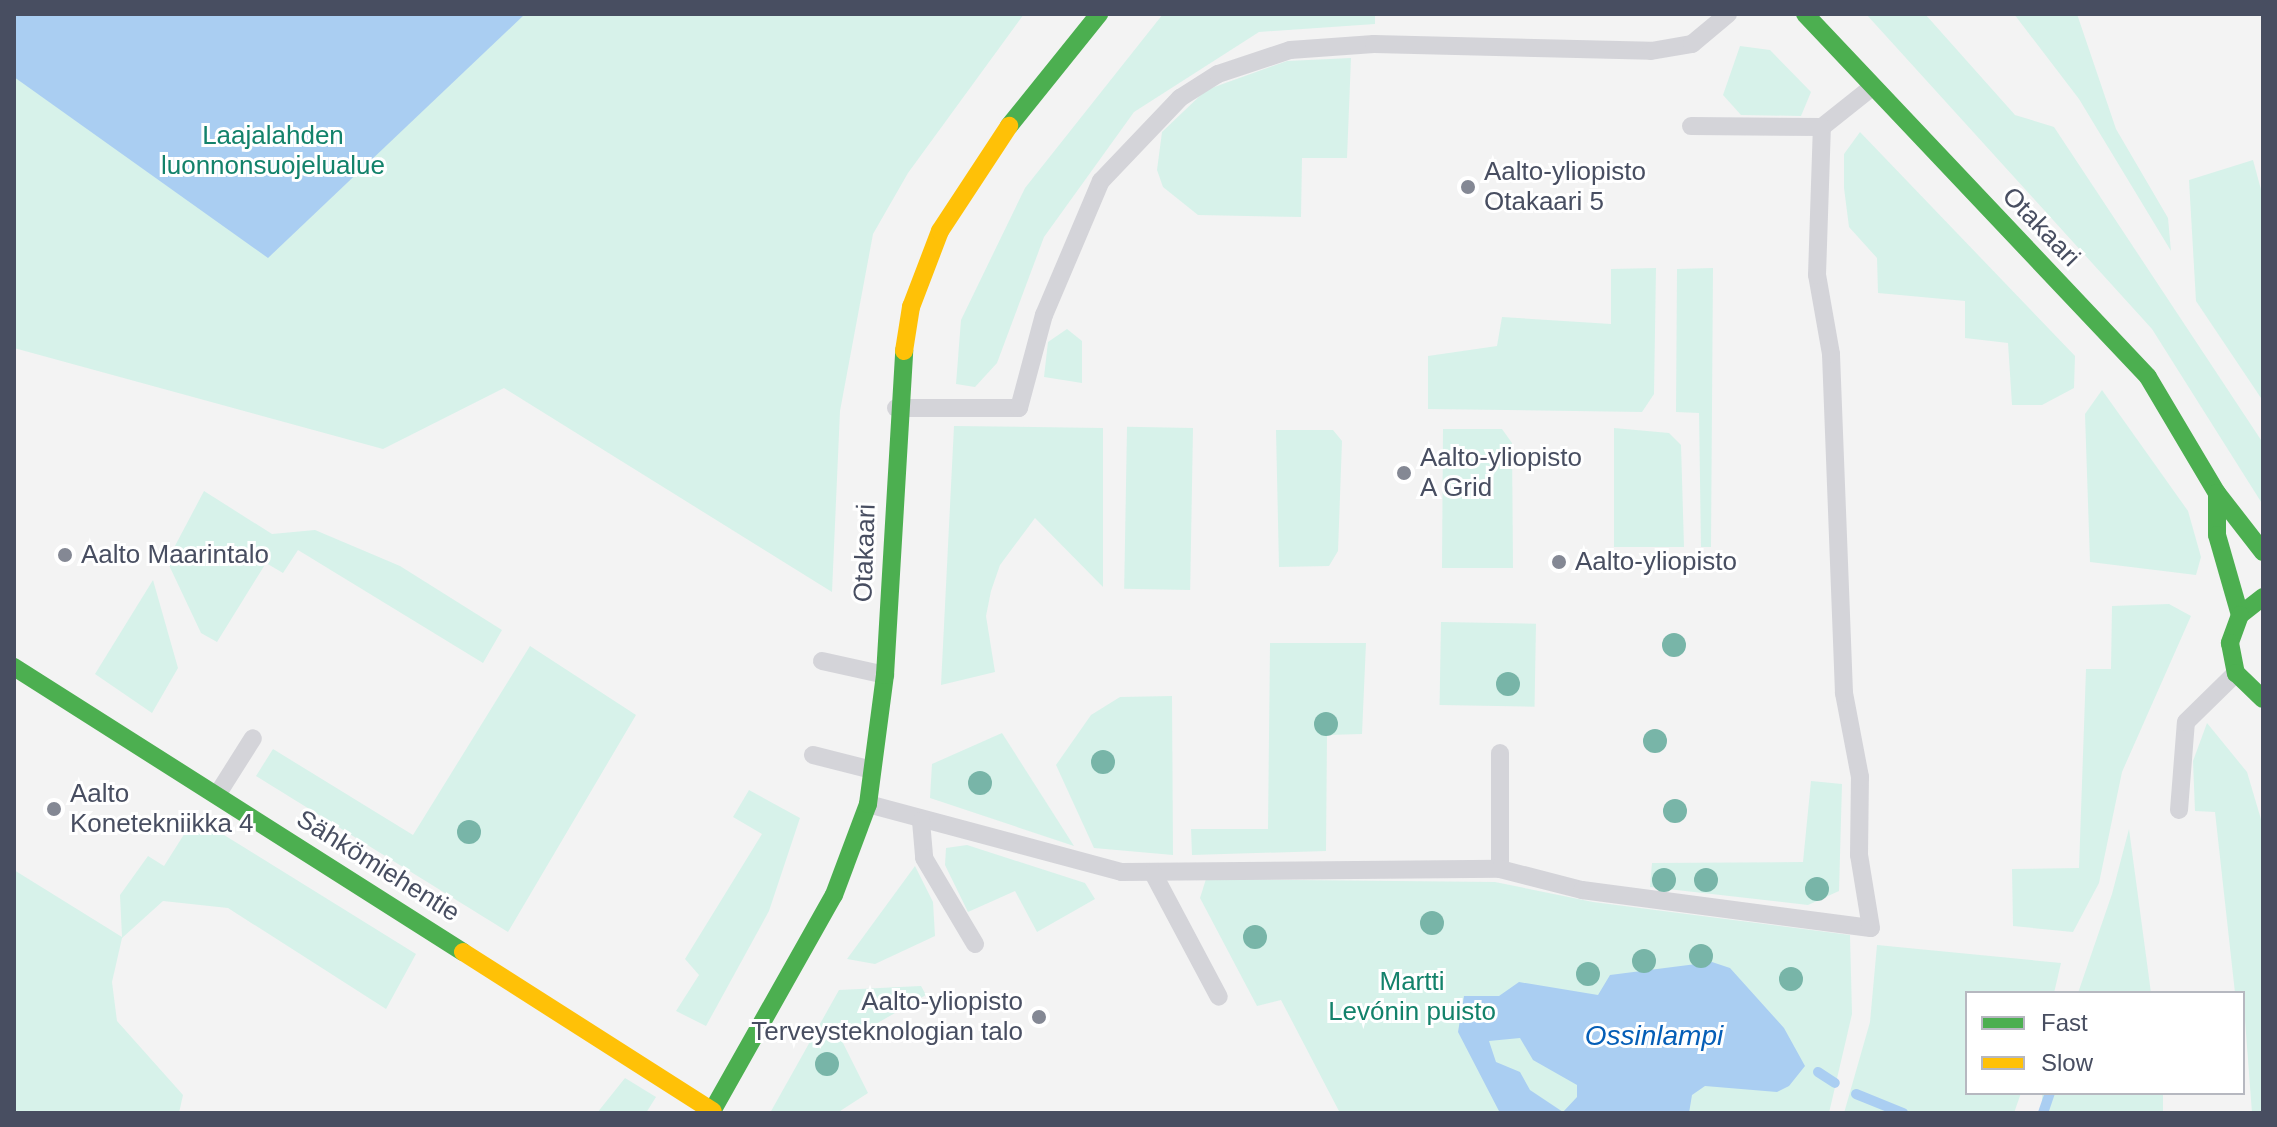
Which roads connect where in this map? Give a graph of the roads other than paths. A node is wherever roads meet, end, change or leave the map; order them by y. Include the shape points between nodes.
1 (1099, 14) edge
2 (1728, 14) edge
3 (1805, 14) edge
4 (1871, 88) junction
5 (1691, 126) dead end
6 (1822, 127) junction
7 (896, 408) junction
8 (2217, 493) junction
9 (2263, 552) edge
10 (2263, 597) edge
11 (2240, 615) junction
12 (822, 661) dead end
13 (16, 672) edge
14 (2236, 673) junction
15 (885, 675) junction
16 (2261, 701) edge
17 (253, 738) dead end
18 (1500, 753) dead end
19 (813, 755) dead end
20 (875, 770) junction
21 (217, 795) junction
22 (868, 804) junction
23 (2179, 810) dead end
24 (921, 821) junction
25 (1500, 869) junction
26 (1153, 873) junction
27 (975, 944) dead end
28 (1219, 997) dead end
29 (713, 1112) edge

1 - 7 street, Otakaari via 984,156 940,231 911,307
2 - 7 lane via 1692,44 1651,51 1374,44 1290,50 1218,74 1180,98 1101,181 1044,315 1019,408
3 - 4 street, Otakaari
4 - 6 lane
4 - 8 street, Otakaari via 2148,377
5 - 6 lane
6 - 25 lane via 1817,275 1831,354 1844,693 1860,777 1859,855 1871,928 1582,890
7 - 15 street, Otakaari
8 - 9 street, Otakaari via 2249,525
8 - 11 street via 2217,535
10 - 11 street
11 - 14 street via 2230,643
12 - 15 lane
13 - 21 street, Sähkömiehentie
14 - 16 street
14 - 23 lane via 2186,722
15 - 20 street, Otakaari
17 - 21 lane
18 - 25 lane
19 - 20 lane
20 - 22 street, Otakaari
21 - 29 street, Sähkömiehentie
22 - 24 lane
22 - 29 street, Otakaari via 834,895
24 - 26 lane via 1095,868
24 - 27 lane via 924,858
25 - 26 lane
26 - 28 lane

